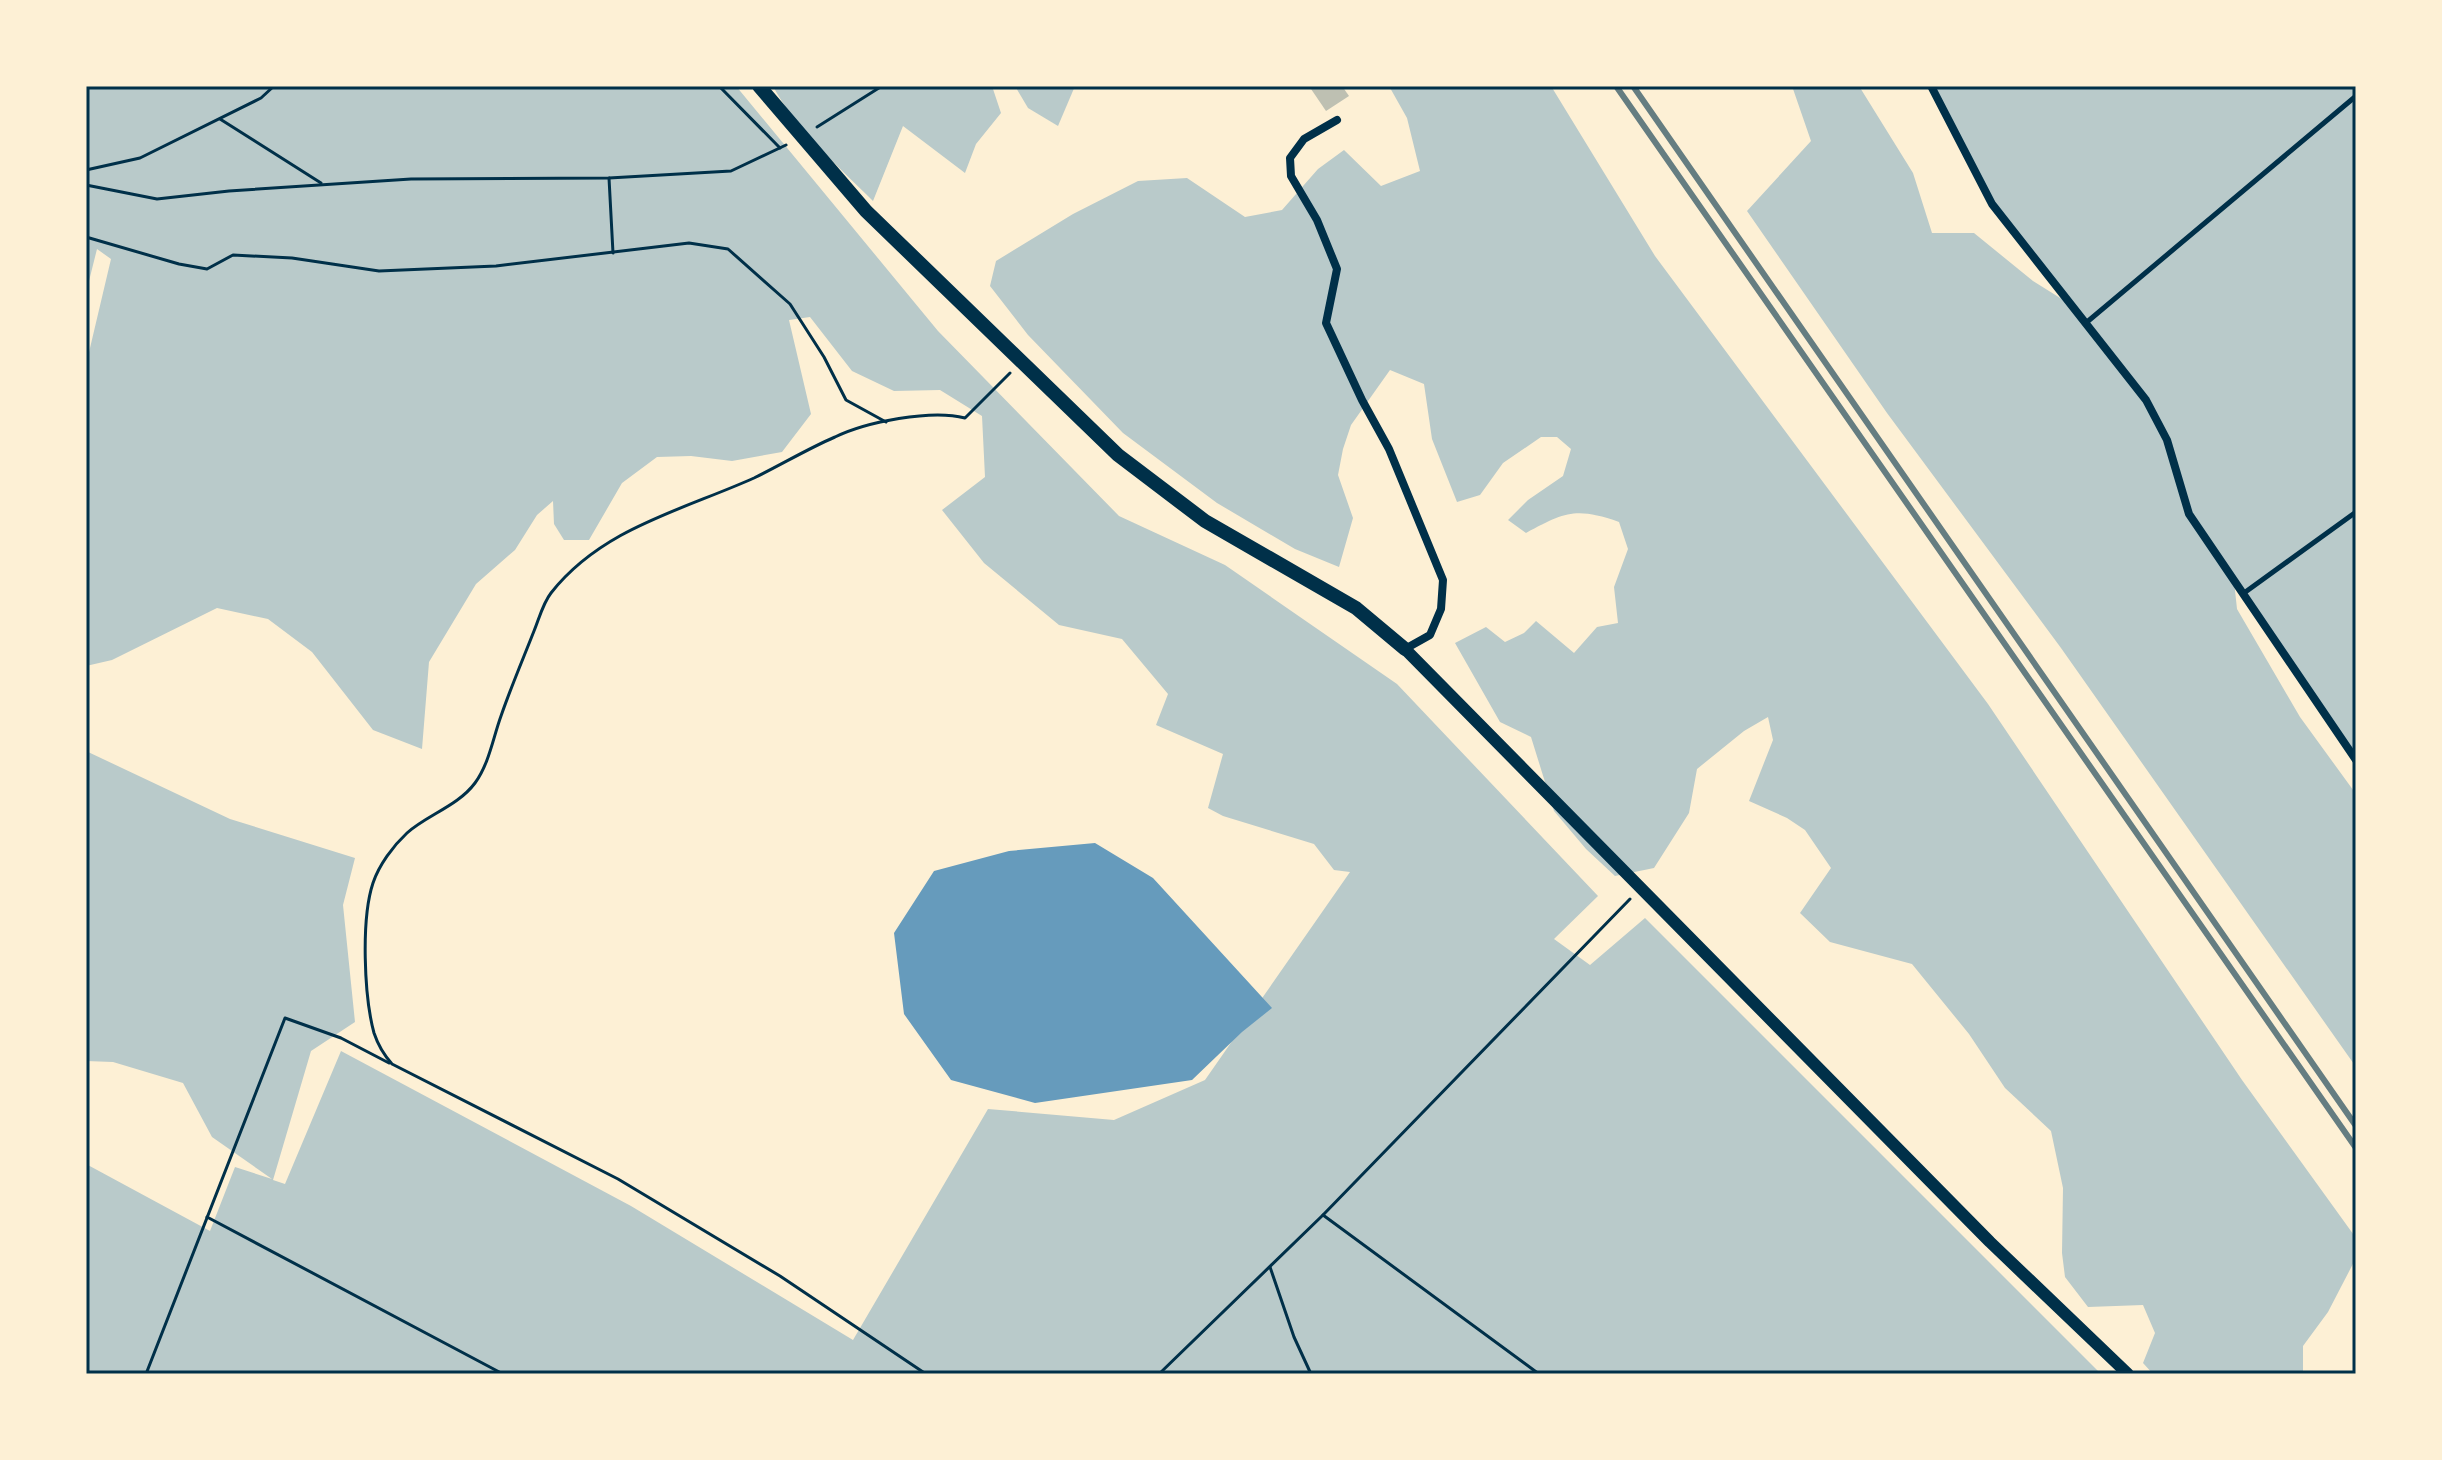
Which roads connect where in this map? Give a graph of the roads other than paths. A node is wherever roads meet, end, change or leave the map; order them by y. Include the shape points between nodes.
1 (759, 86) edge
2 (1931, 86) edge
3 (2356, 96) edge
4 (1337, 120) dead end
5 (2087, 322) junction
6 (2356, 512) edge
7 (2244, 593) junction
8 (1405, 649) junction
9 (2356, 760) edge
10 (2128, 1374) edge

1 - 8 main road via 866,211 1131,465 1205,521 1356,608
2 - 5 street via 1992,204
3 - 5 lane
4 - 8 street via 1304,139 1290,158 1291,176 1337,269 1326,323 1389,449 1443,580 1441,609 1430,635
5 - 7 street via 2146,400 2167,440 2189,514
6 - 7 lane
7 - 9 street
8 - 10 street via 1990,1242

